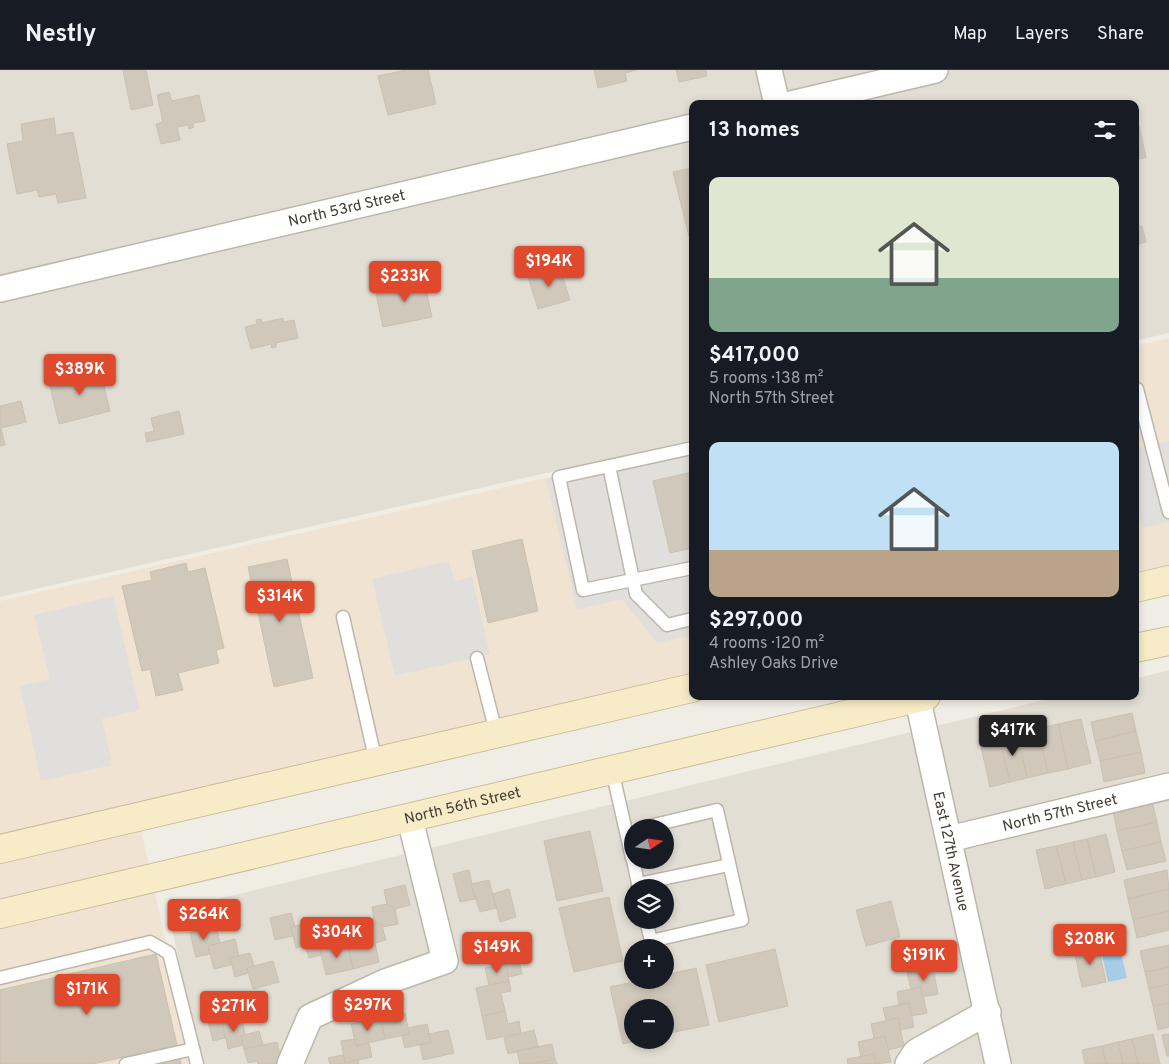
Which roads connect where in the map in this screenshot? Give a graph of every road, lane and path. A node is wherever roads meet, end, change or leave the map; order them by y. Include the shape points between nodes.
1 (769, 70) edge
2 (935, 70) edge
3 (776, 100) edge
4 (808, 100) edge
5 (689, 128) edge
6 (0, 289) edge
7 (1139, 397) edge
8 (689, 449) edge
9 (609, 466) junction
10 (1169, 512) edge
11 (689, 569) edge
12 (633, 580) junction
13 (1169, 580) edge
14 (1139, 587) edge
15 (343, 617) dead end
16 (689, 620) edge
17 (1169, 641) edge
18 (1139, 647) edge
19 (477, 658) dead end
20 (689, 689) edge
21 (907, 700) edge
22 (921, 700) edge
23 (496, 732) junction
24 (376, 762) junction
25 (612, 770) junction
26 (1169, 786) edge
27 (410, 819) junction
28 (626, 819) edge
29 (674, 820) edge
30 (949, 839) junction
31 (0, 849) edge
32 (729, 865) junction
33 (669, 879) edge
34 (0, 914) edge
35 (648, 929) edge
36 (0, 978) edge
37 (988, 1012) junction
38 (193, 1049) junction
39 (126, 1064) edge
40 (197, 1064) edge
41 (290, 1064) edge
42 (908, 1064) edge
43 (998, 1064) edge

1 - 3 street
2 - 4 street
5 - 6 street, North 53rd Street
7 - 10 lane
8 - 9 lane
9 - 12 lane
9 - 12 lane via 559,477 583,590
11 - 12 lane
12 - 16 lane via 636,594 667,625
13 - 14 main road
15 - 24 lane
17 - 18 main road
19 - 23 lane
20 - 23 main road
21 - 25 main road, North 56th Street
22 - 30 street, East 127th Avenue
23 - 24 main road
24 - 31 main road
25 - 27 main road, North 56th Street
25 - 28 lane
26 - 30 street, North 57th Street
27 - 34 main road, North 56th Street
27 - 41 street via 445,961 384,982 310,1017
29 - 32 lane via 717,810
30 - 37 street, East 127th Avenue
32 - 33 lane
32 - 35 lane via 742,920 651,941
36 - 38 lane via 150,942 170,953
37 - 42 street via 916,1052
37 - 43 street, East 127th Avenue
38 - 39 lane
38 - 40 lane

